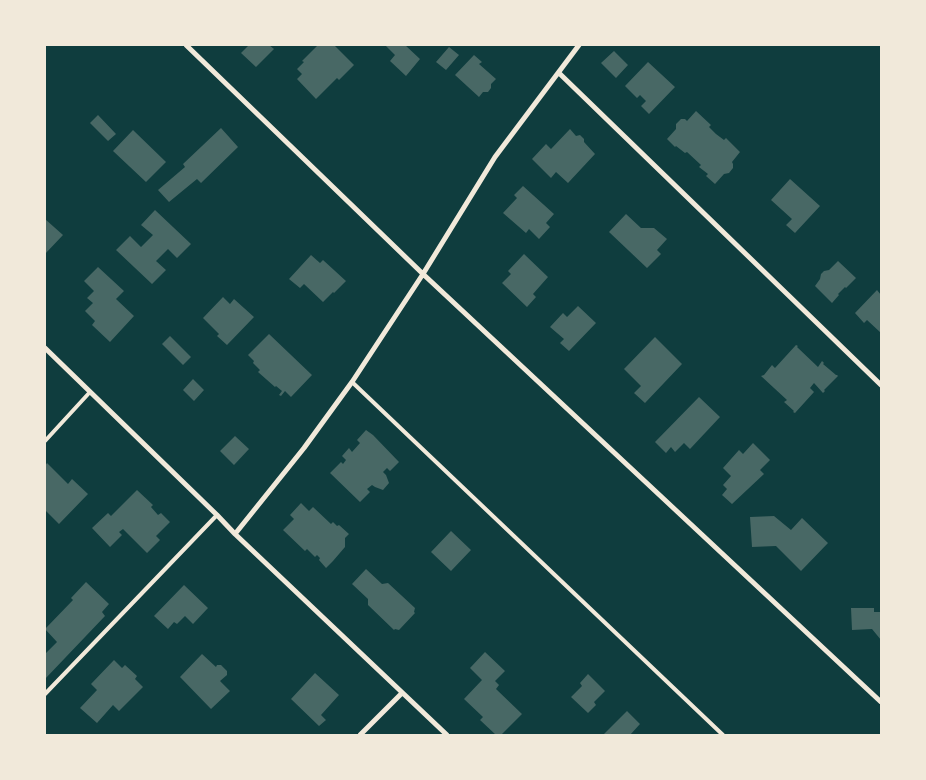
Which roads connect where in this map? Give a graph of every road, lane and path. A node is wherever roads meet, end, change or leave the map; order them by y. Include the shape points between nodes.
1 (186, 45) edge
2 (578, 45) edge
3 (559, 72) junction
4 (423, 274) junction
5 (45, 348) edge
6 (352, 382) junction
7 (881, 385) edge
8 (90, 392) junction
9 (45, 441) edge
10 (217, 515) junction
11 (235, 534) junction
12 (402, 693) junction
13 (45, 694) edge
14 (881, 702) edge
15 (360, 735) edge
16 (447, 735) edge
17 (723, 735) edge

1 - 4 street
2 - 3 street
3 - 4 street via 495,157
3 - 7 street
4 - 6 street
4 - 14 street
5 - 8 street
6 - 11 street
6 - 17 lane
8 - 9 lane
8 - 10 street
10 - 11 street
10 - 13 lane
11 - 12 street
12 - 15 street
12 - 16 street

